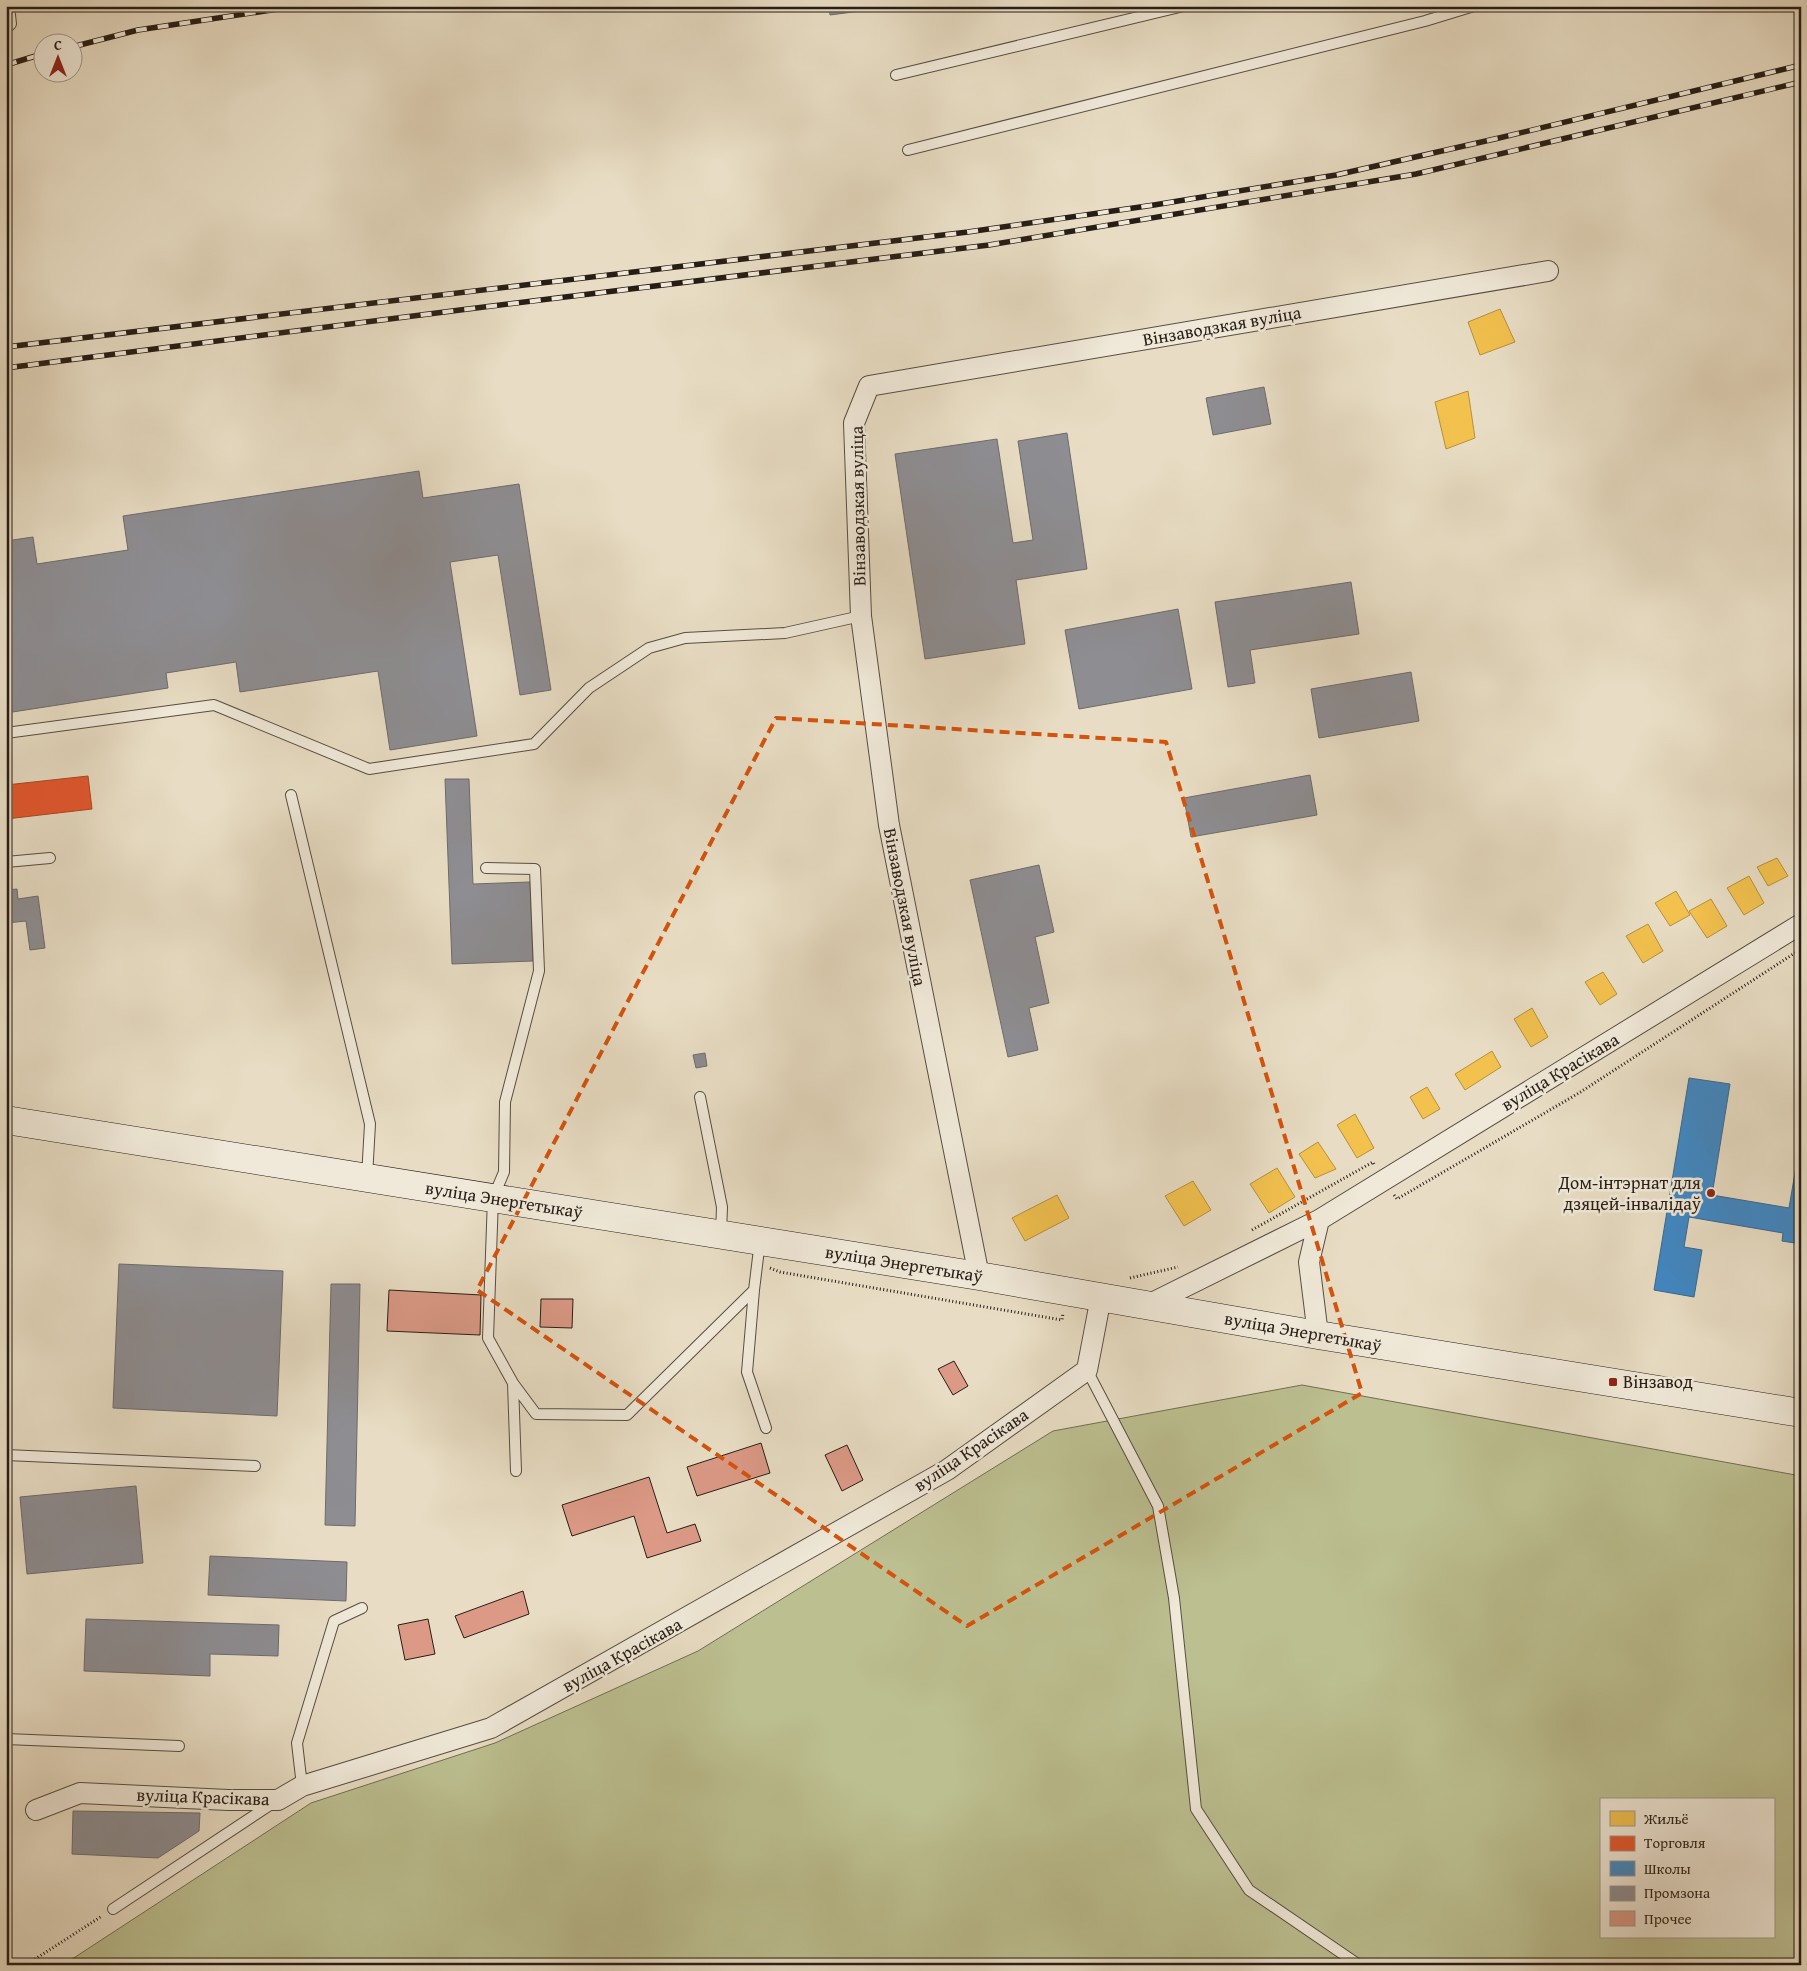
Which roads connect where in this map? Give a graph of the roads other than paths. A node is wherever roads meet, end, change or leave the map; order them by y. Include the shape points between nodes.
1 (9, 6) edge
2 (1184, 6) edge
3 (1474, 6) edge
4 (6, 29) edge
5 (896, 76) dead end
6 (908, 150) dead end
7 (1548, 271) dead end
8 (861, 616) junction
9 (6, 734) edge
10 (291, 795) dead end
11 (50, 858) dead end
12 (6, 862) edge
13 (486, 868) dead end
14 (1801, 924) edge
15 (700, 1098) dead end
16 (6, 1120) edge
17 (367, 1178) junction
18 (493, 1198) junction
19 (1319, 1220) junction
20 (721, 1234) junction
21 (759, 1252) junction
22 (978, 1276) junction
23 (754, 1290) junction
24 (1101, 1297) junction
25 (1148, 1305) junction
26 (1318, 1336) junction
27 (1087, 1370) junction
28 (514, 1383) junction
29 (1801, 1414) edge
30 (766, 1428) dead end
31 (6, 1455) edge
32 (256, 1466) dead end
33 (516, 1471) dead end
34 (362, 1608) dead end
35 (6, 1739) edge
36 (179, 1746) dead end
37 (302, 1786) junction
38 (278, 1800) junction
39 (36, 1810) dead end
40 (113, 1908) road end
41 (1359, 1965) edge

1 - 4 lane via 11,24
2 - 5 lane
3 - 6 lane
7 - 8 street, Вінзаводзкая вуліца via 869,386 854,423
8 - 9 lane via 785,633 686,638 649,648 589,688 534,744 370,769 214,705
8 - 22 street, Вінзаводзкая вуліца via 889,825
10 - 17 lane via 370,1124
11 - 12 lane
13 - 18 lane via 535,869 539,971 505,1102 504,1172
14 - 19 street, вуліца Красікава
15 - 20 lane via 722,1207
16 - 17 main road, вуліца Энергетыкаў
17 - 18 main road, вуліца Энергетыкаў
18 - 20 main road, вуліца Энергетыкаў
18 - 28 lane via 488,1338
19 - 25 street, вуліца Красікава
19 - 26 street via 1309,1262
20 - 21 main road, вуліца Энергетыкаў
21 - 22 main road, вуліца Энергетыкаў
21 - 23 lane
22 - 24 main road, вуліца Энергетыкаў
23 - 28 lane via 627,1415 536,1414
23 - 30 lane via 747,1372
24 - 25 main road, вуліца Энергетыкаў
24 - 27 street
25 - 26 main road, вуліца Энергетыкаў
26 - 29 main road, вуліца Энергетыкаў
27 - 37 street, вуліца Красікава via 946,1470 491,1728
27 - 41 lane via 1158,1506 1174,1598 1196,1809 1249,1890
28 - 33 lane
31 - 32 lane
34 - 37 lane via 334,1621 297,1743
35 - 36 lane
37 - 38 street, вуліца Красікава
38 - 39 street, вуліца Красікава via 80,1793
38 - 40 lane

